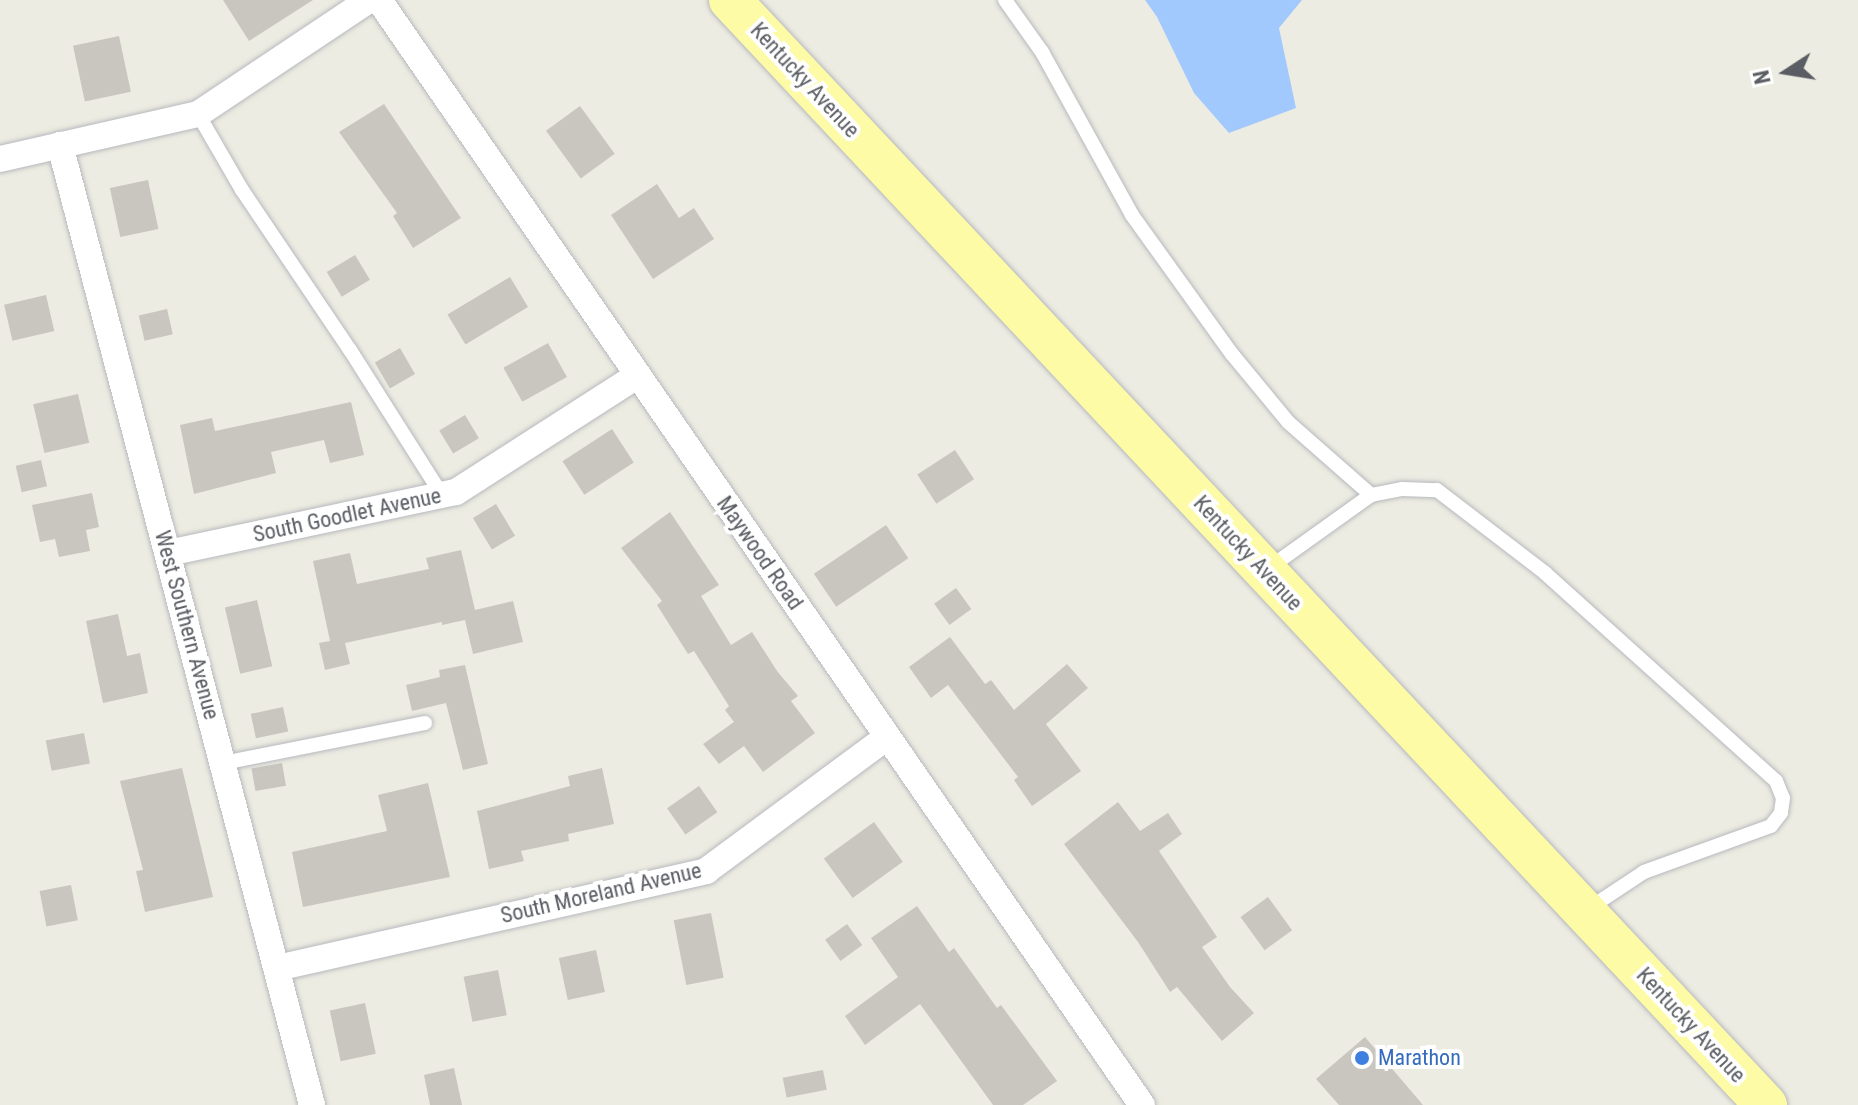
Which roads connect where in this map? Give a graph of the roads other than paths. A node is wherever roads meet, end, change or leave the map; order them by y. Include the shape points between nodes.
1 (369, 0) edge
2 (379, 0) edge
3 (730, 0) edge
4 (1005, 0) edge
5 (198, 114) junction
6 (60, 145) junction
7 (0, 159) edge
8 (638, 375) junction
9 (442, 495) junction
10 (1371, 495) junction
11 (168, 553) junction
12 (1265, 571) junction
13 (425, 723) dead end
14 (887, 737) junction
15 (223, 763) junction
16 (1584, 911) junction
17 (277, 968) junction
18 (312, 1105) edge
19 (1142, 1105) edge
20 (1766, 1105) edge

1 - 5 street
2 - 8 street, Maywood Road
3 - 12 main road, Kentucky Avenue
4 - 10 lane via 1072,103 1132,215 1223,342 1288,422
5 - 6 street
5 - 9 lane
6 - 7 street
6 - 11 street, West Southern Avenue
8 - 9 street, South Goodlet Avenue via 456,492
8 - 14 street, Maywood Road
9 - 11 street, South Goodlet Avenue
10 - 12 lane
10 - 16 lane via 1437,490 1545,573 1776,781 1783,798 1781,813 1771,826 1644,872
11 - 15 street, West Southern Avenue
12 - 16 main road, Kentucky Avenue
13 - 15 lane
14 - 17 street, South Moreland Avenue via 706,871
14 - 19 street, Maywood Road
15 - 17 street, West Southern Avenue
16 - 20 main road, Kentucky Avenue
17 - 18 street, West Southern Avenue

